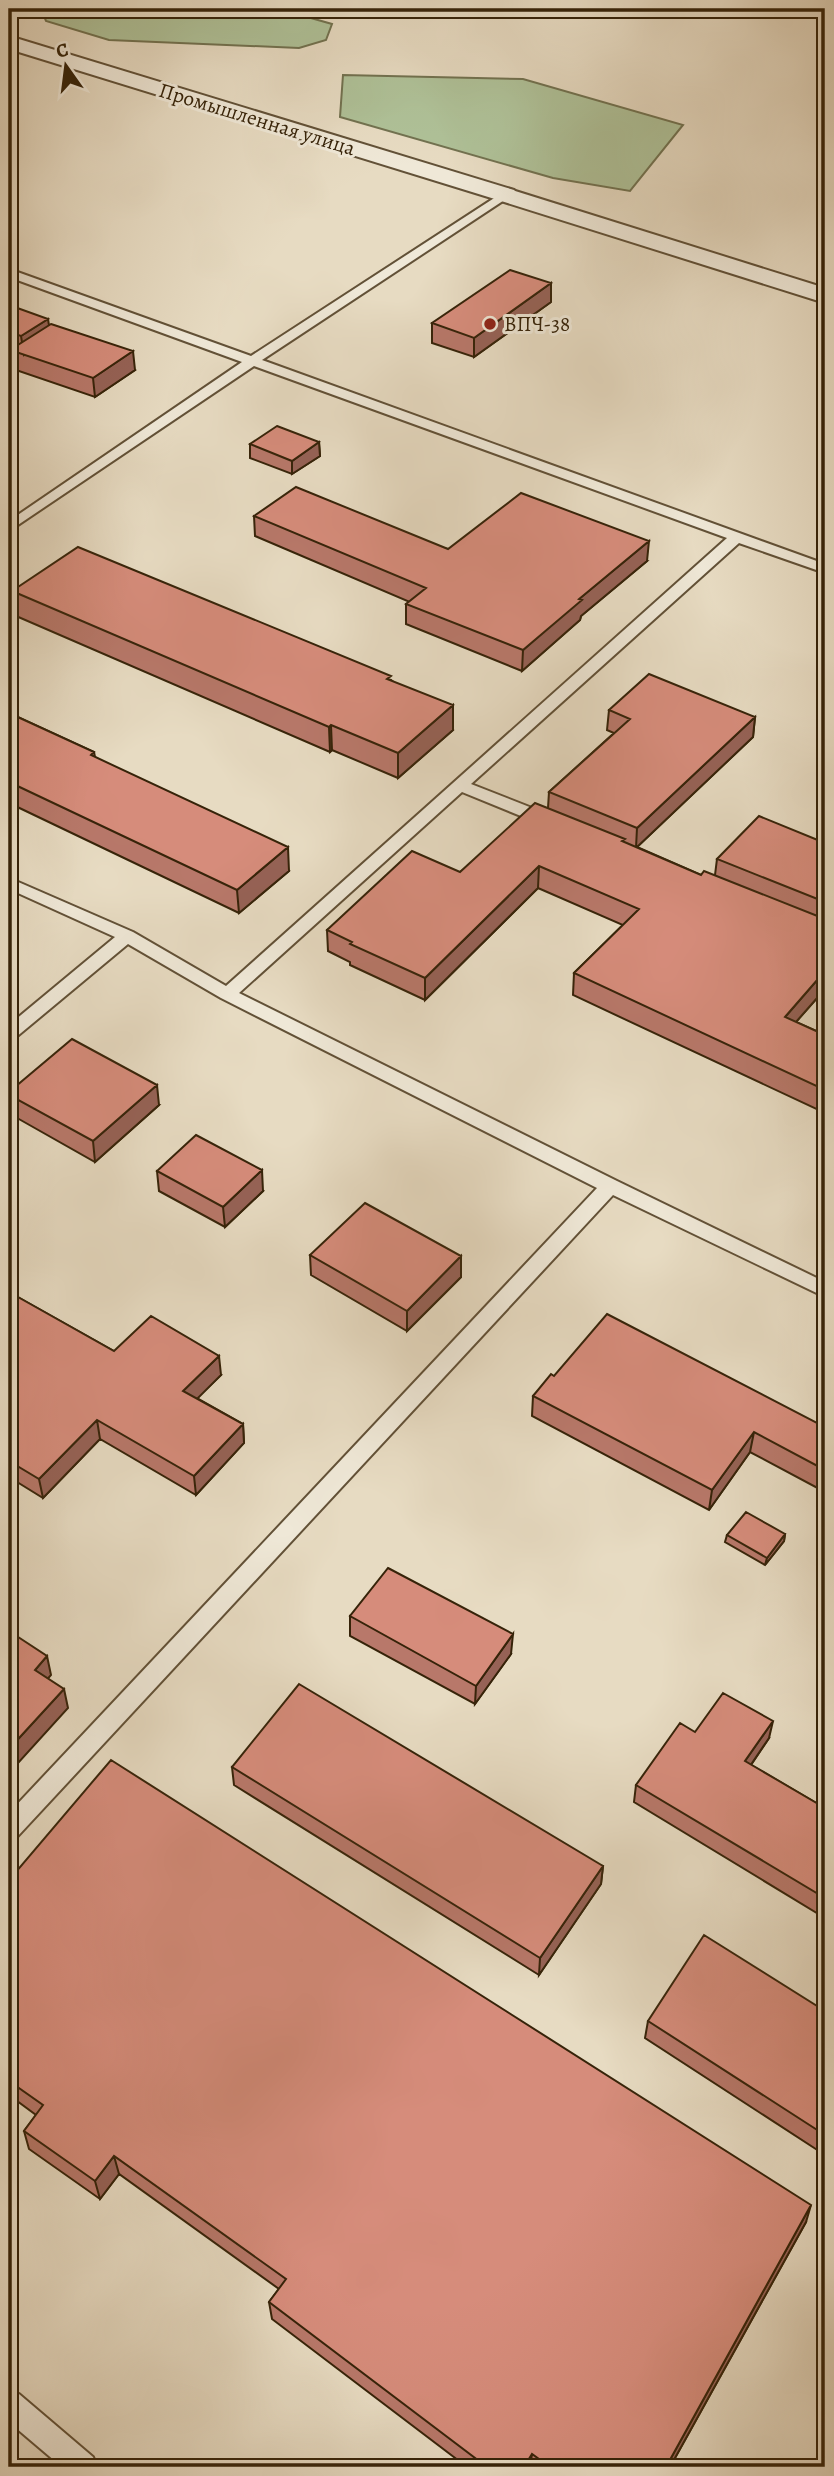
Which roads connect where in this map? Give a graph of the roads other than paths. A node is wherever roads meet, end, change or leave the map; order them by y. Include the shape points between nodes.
1 (9, 43) edge
2 (506, 195) junction
3 (9, 273) edge
4 (825, 296) edge
5 (254, 360) junction
6 (9, 527) edge
7 (736, 538) junction
8 (825, 569) edge
9 (462, 786) junction
10 (562, 827) edge
11 (9, 883) edge
12 (127, 936) junction
13 (227, 995) junction
14 (9, 1034) edge
15 (610, 1186) junction
16 (825, 1290) edge
17 (9, 1829) edge
18 (9, 2404) edge
19 (83, 2467) edge

1 - 2 street, Промышленная улица
2 - 4 street, Промышленная улица
2 - 5 lane
3 - 5 lane
5 - 6 lane
5 - 7 lane
7 - 8 lane
7 - 9 lane
9 - 10 lane
9 - 13 lane
11 - 12 lane
12 - 13 lane
12 - 14 lane
13 - 15 lane
15 - 16 lane
15 - 17 lane
18 - 19 lane

